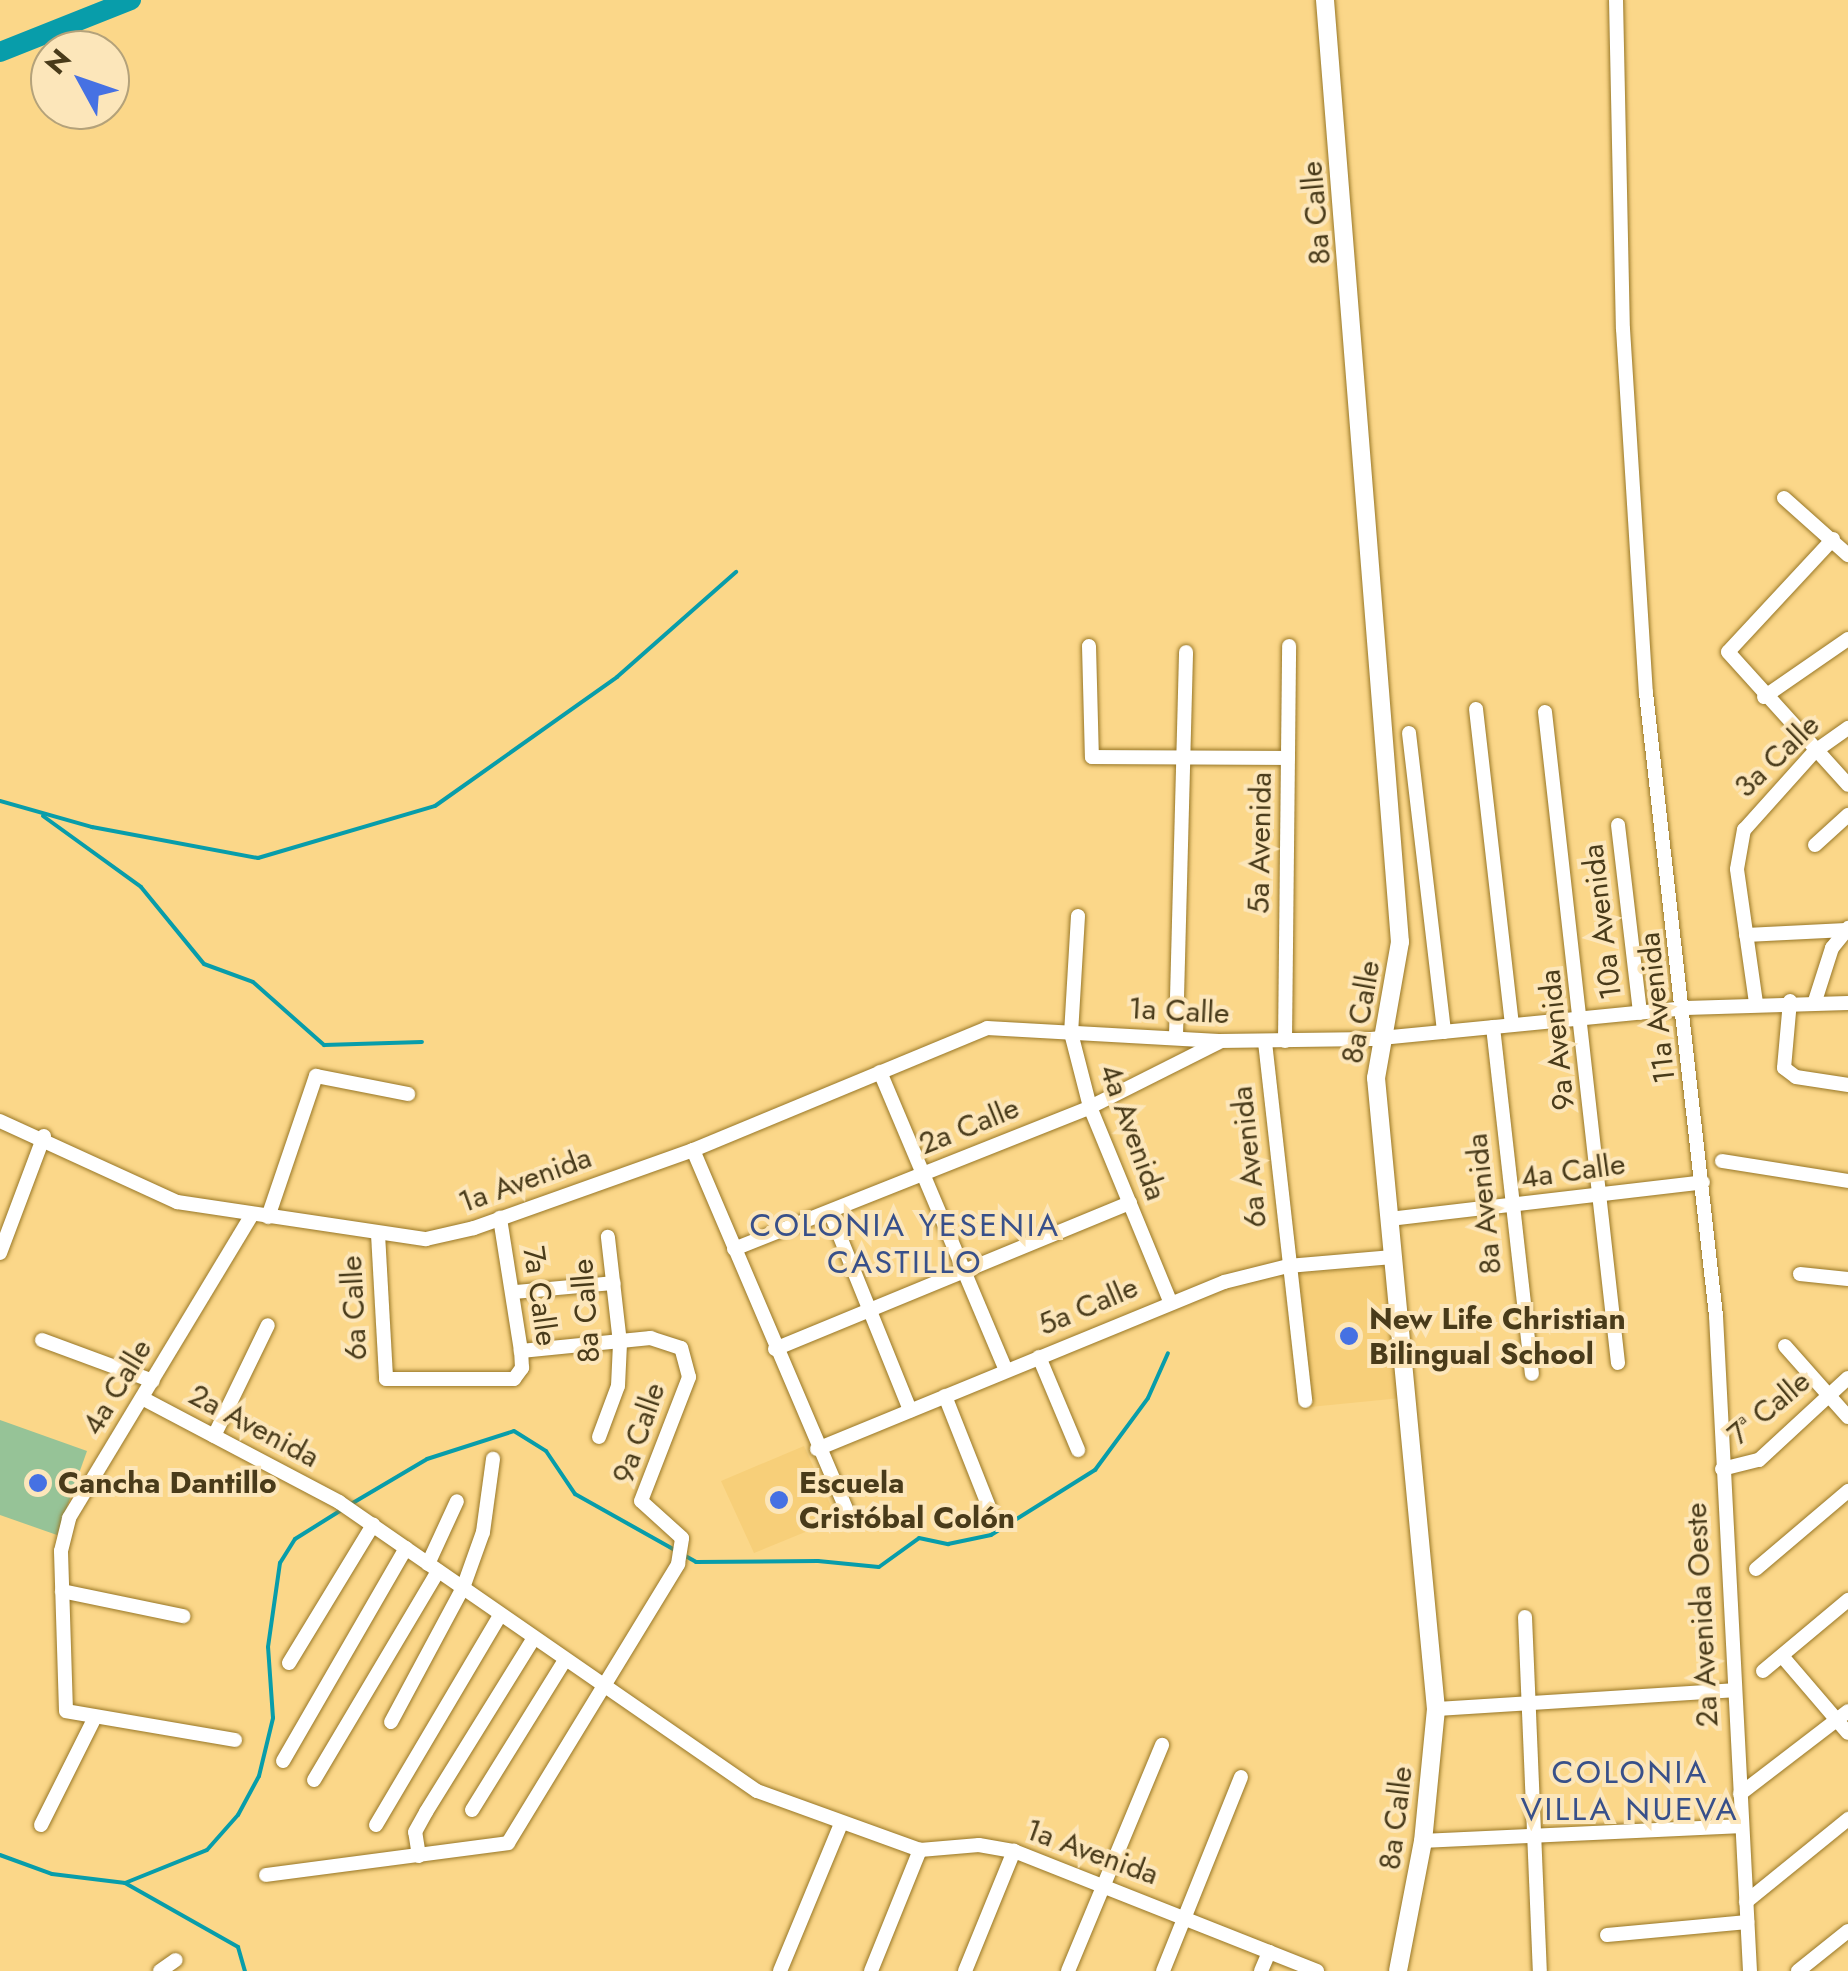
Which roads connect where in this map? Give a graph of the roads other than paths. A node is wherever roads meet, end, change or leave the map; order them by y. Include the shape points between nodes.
1 (1326, 0) edge
2 (1616, 0) edge
3 (1784, 498) dead end
4 (1833, 539) junction
5 (1848, 554) edge
6 (1848, 639) edge
7 (1089, 646) dead end
8 (1290, 646) dead end
9 (1186, 652) dead end
10 (1764, 697) junction
11 (1476, 709) dead end
12 (1545, 712) dead end
13 (1848, 728) edge
14 (1409, 732) dead end
15 (1814, 752) junction
16 (1180, 757) junction
17 (1288, 758) junction
18 (1848, 785) edge
19 (1848, 816) edge
20 (1618, 824) dead end
21 (1816, 845) dead end
22 (1078, 916) dead end
23 (1847, 928) edge
24 (1746, 935) junction
25 (1790, 1001) junction
26 (1815, 1001) junction
27 (1848, 1002) edge
28 (1756, 1003) junction
29 (1686, 1008) junction
30 (1640, 1013) junction
31 (1584, 1019) junction
32 (1512, 1025) junction
33 (1493, 1027) junction
34 (1444, 1032) junction
35 (1071, 1034) junction
36 (1176, 1036) junction
37 (1384, 1037) junction
38 (1285, 1041) junction
39 (1219, 1042) junction
40 (1265, 1042) junction
41 (880, 1072) junction
42 (1848, 1085) edge
43 (408, 1094) dead end
44 (1090, 1107) junction
45 (0, 1121) edge
46 (44, 1136) junction
47 (693, 1150) junction
48 (1722, 1161) dead end
49 (924, 1174) junction
50 (1848, 1181) edge
51 (1703, 1182) junction
52 (1600, 1195) junction
53 (1130, 1203) junction
54 (1510, 1208) junction
55 (830, 1212) junction
56 (260, 1216) junction
57 (500, 1218) junction
58 (1390, 1219) junction
59 (378, 1234) junction
60 (608, 1236) dead end
61 (734, 1249) junction
62 (0, 1253) edge
63 (1393, 1256) junction
64 (1288, 1266) junction
65 (964, 1271) junction
66 (1800, 1274) dead end
67 (1848, 1279) edge
68 (614, 1282) junction
69 (515, 1292) junction
70 (1170, 1301) junction
71 (871, 1310) junction
72 (1716, 1316) joint
73 (268, 1325) dead end
74 (42, 1340) dead end
75 (620, 1343) junction
76 (1785, 1346) dead end
77 (775, 1349) junction
78 (521, 1351) junction
79 (1038, 1357) junction
80 (1618, 1363) dead end
81 (1006, 1370) junction
82 (1532, 1374) dead end
83 (1848, 1378) edge
84 (514, 1379) joint
85 (153, 1381) junction
86 (1829, 1394) junction
87 (945, 1396) junction
88 (142, 1398) junction
89 (1305, 1401) dead end
90 (910, 1410) junction
91 (1848, 1417) edge
92 (214, 1436) junction
93 (600, 1437) dead end
94 (816, 1449) junction
95 (1078, 1450) dead end
96 (494, 1459) dead end
97 (1722, 1469) junction
98 (1848, 1491) edge
99 (457, 1501) dead end
100 (989, 1506) dead end
101 (848, 1513) dead end
102 (373, 1525) junction
103 (406, 1548) junction
104 (433, 1567) junction
105 (1756, 1568) dead end
106 (463, 1588) junction
107 (62, 1591) junction
108 (1848, 1600) edge
109 (500, 1615) junction
110 (183, 1616) dead end
111 (1524, 1617) dead end
112 (534, 1638) junction
113 (1782, 1656) junction
114 (565, 1660) junction
115 (289, 1663) dead end
116 (1763, 1671) dead end
117 (601, 1686) junction
118 (1734, 1690) junction
119 (1528, 1704) junction
120 (1436, 1709) junction
121 (1842, 1716) edge
122 (93, 1720) junction
123 (391, 1722) dead end
124 (1848, 1733) edge
125 (235, 1740) dead end
126 (1162, 1744) dead end
127 (283, 1761) dead end
128 (1241, 1777) dead end
129 (314, 1780) dead end
130 (1740, 1794) junction
131 (472, 1810) dead end
132 (1848, 1819) edge
133 (40, 1825) dead end
134 (376, 1825) dead end
135 (840, 1826) junction
136 (1742, 1826) junction
137 (1534, 1836) junction
138 (1423, 1841) junction
139 (920, 1850) junction
140 (1014, 1851) junction
141 (419, 1856) junction
142 (266, 1875) dead end
143 (1104, 1885) junction
144 (1746, 1902) junction
145 (1184, 1916) junction
146 (1747, 1922) junction
147 (1848, 1931) edge
148 (1607, 1935) dead end
149 (1269, 1952) junction
150 (176, 1960) dead end
151 (160, 1971) edge
152 (780, 1971) edge
153 (871, 1971) edge
154 (966, 1971) edge
155 (1068, 1971) edge
156 (1162, 1971) edge
157 (1261, 1971) edge
158 (1317, 1971) edge
159 (1398, 1971) edge
160 (1540, 1971) edge
161 (1750, 1971) edge
162 (1798, 1971) edge

1 - 37 street, 8a Calle via 1394,808 1399,968
2 - 29 street, 11a Avenida via 1623,329 1646,693
3 - 4 street
4 - 5 street
4 - 10 street via 1729,645 1730,659
6 - 10 street
7 - 16 street via 1092,757
8 - 17 street, 5a Avenida
9 - 16 street
10 - 15 street
11 - 32 street
12 - 31 street, 9a Avenida
13 - 15 street, 3a Calle
14 - 34 street
15 - 18 street
15 - 24 street, 3a Calle via 1744,830 1737,869
16 - 17 street
16 - 36 street
17 - 38 street, 5a Avenida
19 - 21 street
20 - 30 street, 10a Avenida
22 - 35 street, 4a Avenida
23 - 24 street
23 - 26 street via 1832,948
24 - 28 street, 3a Calle
25 - 26 street
25 - 28 street
25 - 42 street via 1782,1059 1787,1072
26 - 27 street
28 - 29 street
29 - 30 street, 1a Calle
29 - 51 street, 11a Avenida
30 - 31 street, 1a Calle
31 - 32 street, 1a Calle
31 - 52 street, 9a Avenida
32 - 33 street, 1a Calle
33 - 34 street, 1a Calle
33 - 54 street, 8a Avenida
34 - 37 street, 1a Calle
35 - 36 street, 1a Calle
35 - 41 street, 1a Calle via 988,1028
35 - 44 street, 4a Avenida
36 - 39 street, 1a Calle
37 - 38 street, 1a Calle
37 - 58 street, 8a Calle via 1376,1079
38 - 40 street, 1a Calle
39 - 40 street, 1a Calle
39 - 44 street, 2a Calle
40 - 64 street, 6a Avenida
41 - 47 street, 1a Calle
41 - 49 street
43 - 56 street, 4a Calle via 316,1076
44 - 49 street, 2a Calle
44 - 53 street, 4a Avenida
45 - 46 street, 1a Avenida
46 - 56 street, 1a Avenida via 157,1195
46 - 62 street
47 - 57 street, 1a Avenida
47 - 61 street
48 - 50 street
49 - 55 street, 2a Calle
49 - 65 street
51 - 52 street, 4a Calle
51 - 72 street, 11a Avenida
52 - 54 street, 4a Calle
52 - 80 street, 9a Avenida
53 - 65 street
53 - 70 street, 4a Avenida
54 - 58 street, 4a Calle
54 - 82 street, 8a Avenida
55 - 61 street, 2a Calle
55 - 71 street
56 - 59 street, 1a Avenida
56 - 85 street, 4a Calle
57 - 59 street, 1a Avenida via 444,1237
57 - 69 street, 7a Calle
58 - 63 street, 8a Calle
59 - 84 street, 6a Calle via 386,1379
60 - 68 street, 8a Calle
61 - 77 street
63 - 64 street, 5a Calle
63 - 120 street, 8a Calle
64 - 70 street, 5a Calle
64 - 89 street
65 - 71 street
65 - 81 street
66 - 67 street
68 - 69 street
68 - 75 street, 8a Calle
69 - 78 street, 7a Calle
70 - 79 street, 5a Calle
71 - 77 street
71 - 90 street
72 - 97 street, 2a Avenida Oeste
73 - 92 street
74 - 85 street, 2a Avenida
75 - 78 street
75 - 93 street, 8a Calle via 618,1386
75 - 117 street, 9a Calle via 665,1339 680,1348 689,1377 641,1501 682,1538 684,1549
76 - 86 street
77 - 94 street
78 - 84 street, 7a Calle via 522,1368
79 - 81 street, 5a Calle
79 - 95 street
81 - 87 street, 5a Calle
83 - 86 street, 7ª Calle
85 - 88 street, 4a Calle
86 - 91 street
86 - 97 street, 7ª Calle via 1759,1460
87 - 90 street, 5a Calle
87 - 100 street
88 - 92 street, 2a Avenida
88 - 107 street, 4a Calle via 64,1529
90 - 94 street, 5a Calle
92 - 102 street, 2a Avenida
94 - 101 street
96 - 106 street via 483,1532
97 - 118 street, 2a Avenida Oeste
98 - 105 street
99 - 104 street
102 - 103 street, 2a Avenida
102 - 115 street
103 - 104 street, 2a Avenida
103 - 127 street
104 - 106 street, 2a Avenida
104 - 129 street
106 - 109 street, 2a Avenida
106 - 123 street
107 - 110 street
107 - 122 street, 4a Calle via 62,1705
108 - 113 street
109 - 112 street, 2a Avenida
109 - 134 street
111 - 119 street
112 - 114 street, 2a Avenida
112 - 141 street via 415,1832
113 - 116 street
113 - 121 street
114 - 117 street, 2a Avenida
114 - 131 street
117 - 135 street, 1a Avenida via 733,1777
117 - 141 street via 508,1843
118 - 119 street
118 - 130 street, 2a Avenida Oeste
119 - 120 street
119 - 137 street
120 - 138 street, 8a Calle
121 - 124 street
121 - 130 street
122 - 125 street
122 - 133 street
126 - 143 street
128 - 145 street
130 - 136 street, 2a Avenida Oeste
132 - 144 street
135 - 139 street, 1a Avenida
135 - 152 street
136 - 137 street
136 - 144 street, 2a Avenida Oeste
137 - 138 street
137 - 160 street
138 - 159 street, 8a Calle
139 - 140 street, 1a Avenida via 979,1845
139 - 153 street
140 - 143 street, 1a Avenida
140 - 154 street
141 - 142 street
143 - 145 street, 1a Avenida
143 - 155 street
144 - 146 street, 2a Avenida Oeste
145 - 149 street, 1a Avenida
145 - 156 street
146 - 148 street
146 - 161 street, 2a Avenida Oeste
147 - 162 street
149 - 157 street
149 - 158 street, 1a Avenida
150 - 151 street

